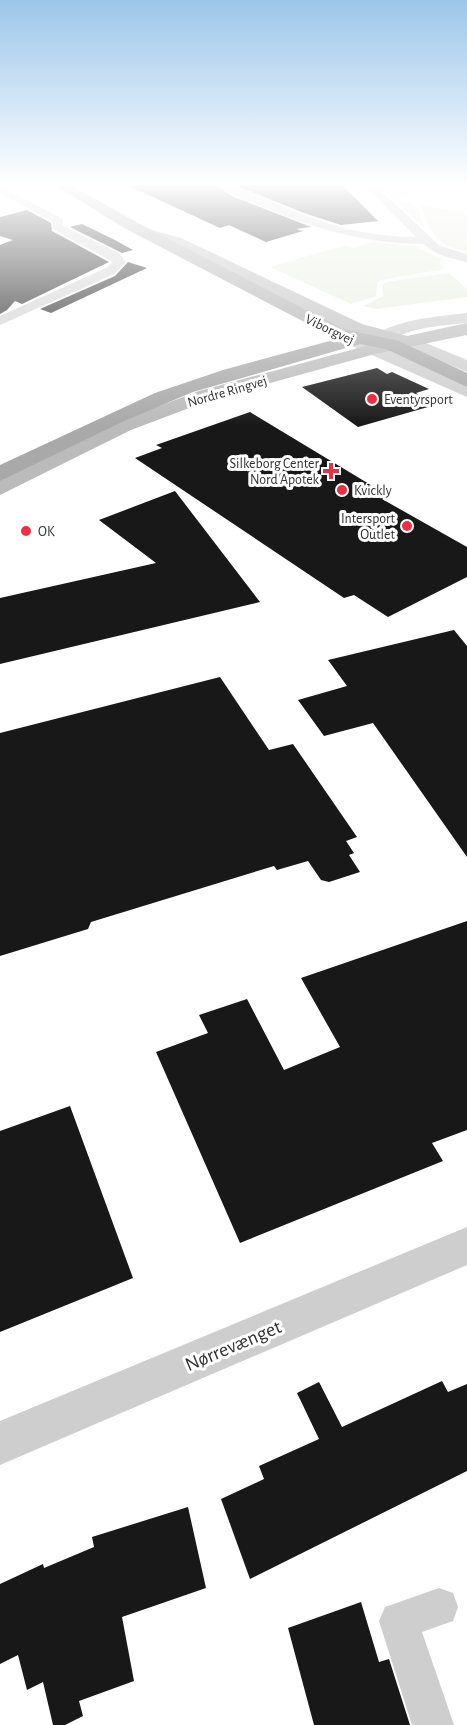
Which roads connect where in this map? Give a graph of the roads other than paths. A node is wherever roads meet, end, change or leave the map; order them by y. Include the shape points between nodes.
1 (116, 266) edge
2 (226, 266) edge
3 (236, 266) edge
4 (467, 308) edge
5 (467, 318) edge
6 (0, 321) edge
7 (467, 329) edge
8 (373, 337) junction
9 (467, 367) edge
10 (467, 381) edge
11 (467, 392) edge
12 (0, 462) edge
13 (0, 474) edge
14 (0, 488) edge
15 (467, 1246) edge
16 (0, 1443) edge
17 (439, 1607) dead end
18 (433, 1725) edge

1 - 6 street
2 - 8 main road, Viborgvej
3 - 8 main road, Viborgvej
4 - 8 main road, Nordre Ringvej
5 - 8 street
7 - 8 main road, Nordre Ringvej
8 - 9 street, Viborgvej
8 - 10 main road
8 - 11 street, Viborgvej
8 - 12 main road, Nordre Ringvej via 302,340 170,382 97,413
8 - 13 main road via 272,361 185,388 108,420
8 - 14 main road, Nordre Ringvej via 168,408
15 - 16 street, Nørrevænget
17 - 18 street via 399,1621

